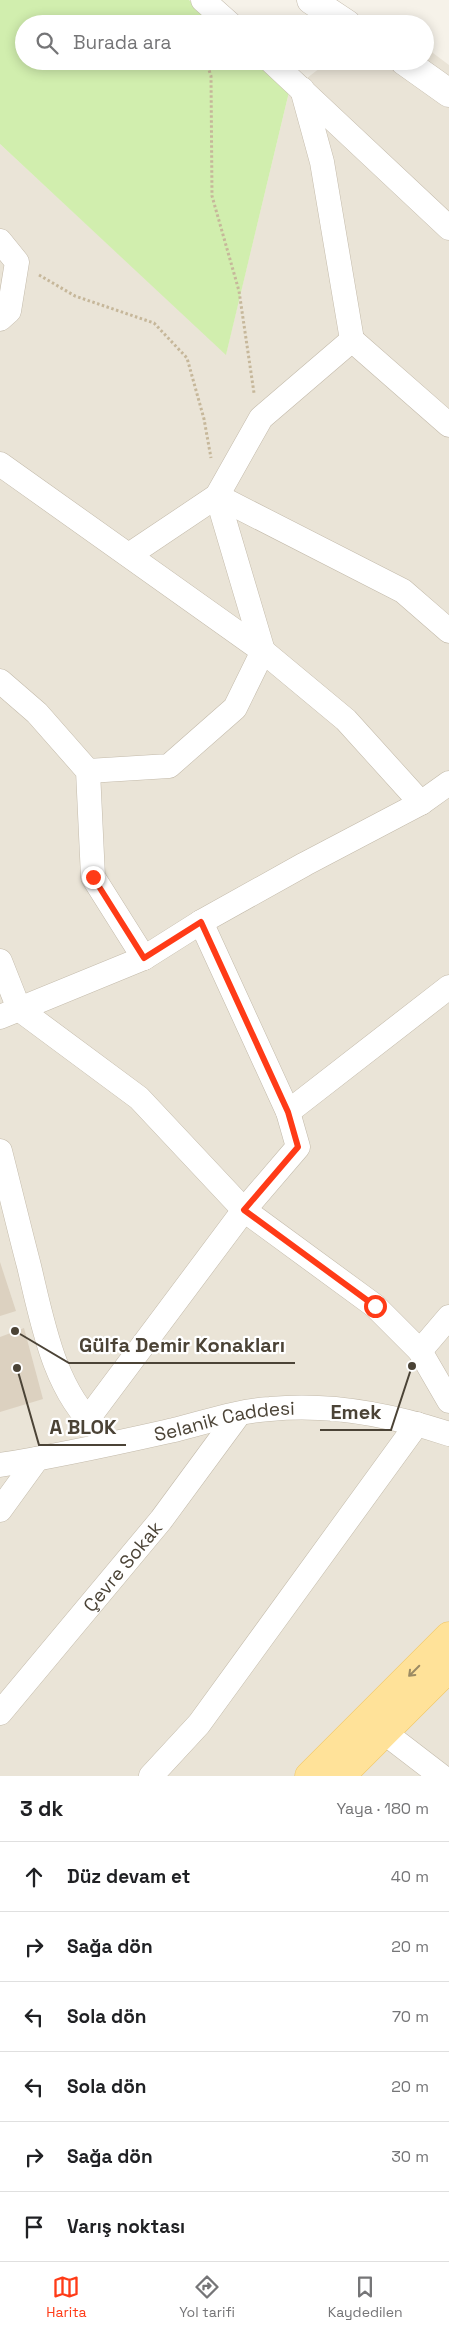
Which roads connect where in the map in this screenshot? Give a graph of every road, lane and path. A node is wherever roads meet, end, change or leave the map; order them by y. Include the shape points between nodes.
1 (203, 0) edge
2 (310, 0) edge
3 (220, 15) edge
4 (333, 15) edge
5 (208, 70) edge
6 (281, 70) edge
7 (417, 70) edge
8 (302, 89) junction
9 (449, 93) edge
10 (449, 228) edge
11 (0, 241) edge
12 (17, 262) junction
13 (0, 319) edge
14 (352, 340) junction
15 (258, 424) junction
16 (449, 425) edge
17 (0, 464) edge
18 (217, 496) junction
19 (129, 555) junction
20 (448, 630) edge
21 (263, 651) junction
22 (0, 681) edge
23 (88, 771) junction
24 (449, 783) edge
25 (421, 803) junction
26 (201, 922) junction
27 (144, 958) junction
28 (0, 961) edge
29 (449, 987) edge
30 (9, 1013) edge
31 (288, 1112) junction
32 (0, 1152) edge
33 (244, 1210) junction
34 (449, 1317) edge
35 (420, 1352) junction
36 (449, 1401) edge
37 (239, 1414) junction
38 (87, 1420) junction
39 (417, 1424) junction
40 (449, 1434) edge
41 (113, 1444) junction
42 (38, 1459) junction
43 (0, 1465) edge
44 (0, 1510) edge
45 (449, 1636) edge
46 (449, 1668) edge
47 (0, 1713) edge
48 (385, 1732) junction
49 (151, 1776) edge
50 (309, 1776) edge
51 (341, 1776) edge
52 (441, 1776) edge

1 - 3 street
2 - 4 street
5 - 15 path via 212,196 240,291
6 - 8 street
7 - 9 street
8 - 10 street
8 - 14 street via 322,162
11 - 12 street
12 - 13 street via 9,311
12 - 18 path via 75,296 154,323 187,358 204,419
14 - 15 street
14 - 16 street
15 - 18 street
17 - 19 street
18 - 19 street
18 - 20 street via 403,592
18 - 21 street
19 - 21 street
21 - 23 street via 234,708 169,766
21 - 25 street via 346,720
22 - 23 street via 37,713
23 - 27 street via 93,877
24 - 25 street
25 - 26 street
26 - 27 street
26 - 31 street
27 - 30 street
28 - 30 street
29 - 31 street
30 - 33 street via 139,1098
31 - 33 street via 298,1147
32 - 38 street via 47,1342 64,1382
33 - 35 street via 375,1306
33 - 38 street
34 - 35 street
35 - 36 street
37 - 39 street, Selanik Caddesi via 269,1408 352,1410
37 - 41 street, Selanik Caddesi
37 - 47 street, Çevre Sokak via 161,1520
38 - 41 street
39 - 40 street, Selanik Caddesi
39 - 49 street via 199,1724
41 - 42 street, Selanik Caddesi
42 - 43 street, Selanik Caddesi
42 - 44 street
45 -> 50 main road
46 - 48 main road
48 - 51 main road
48 - 52 street

